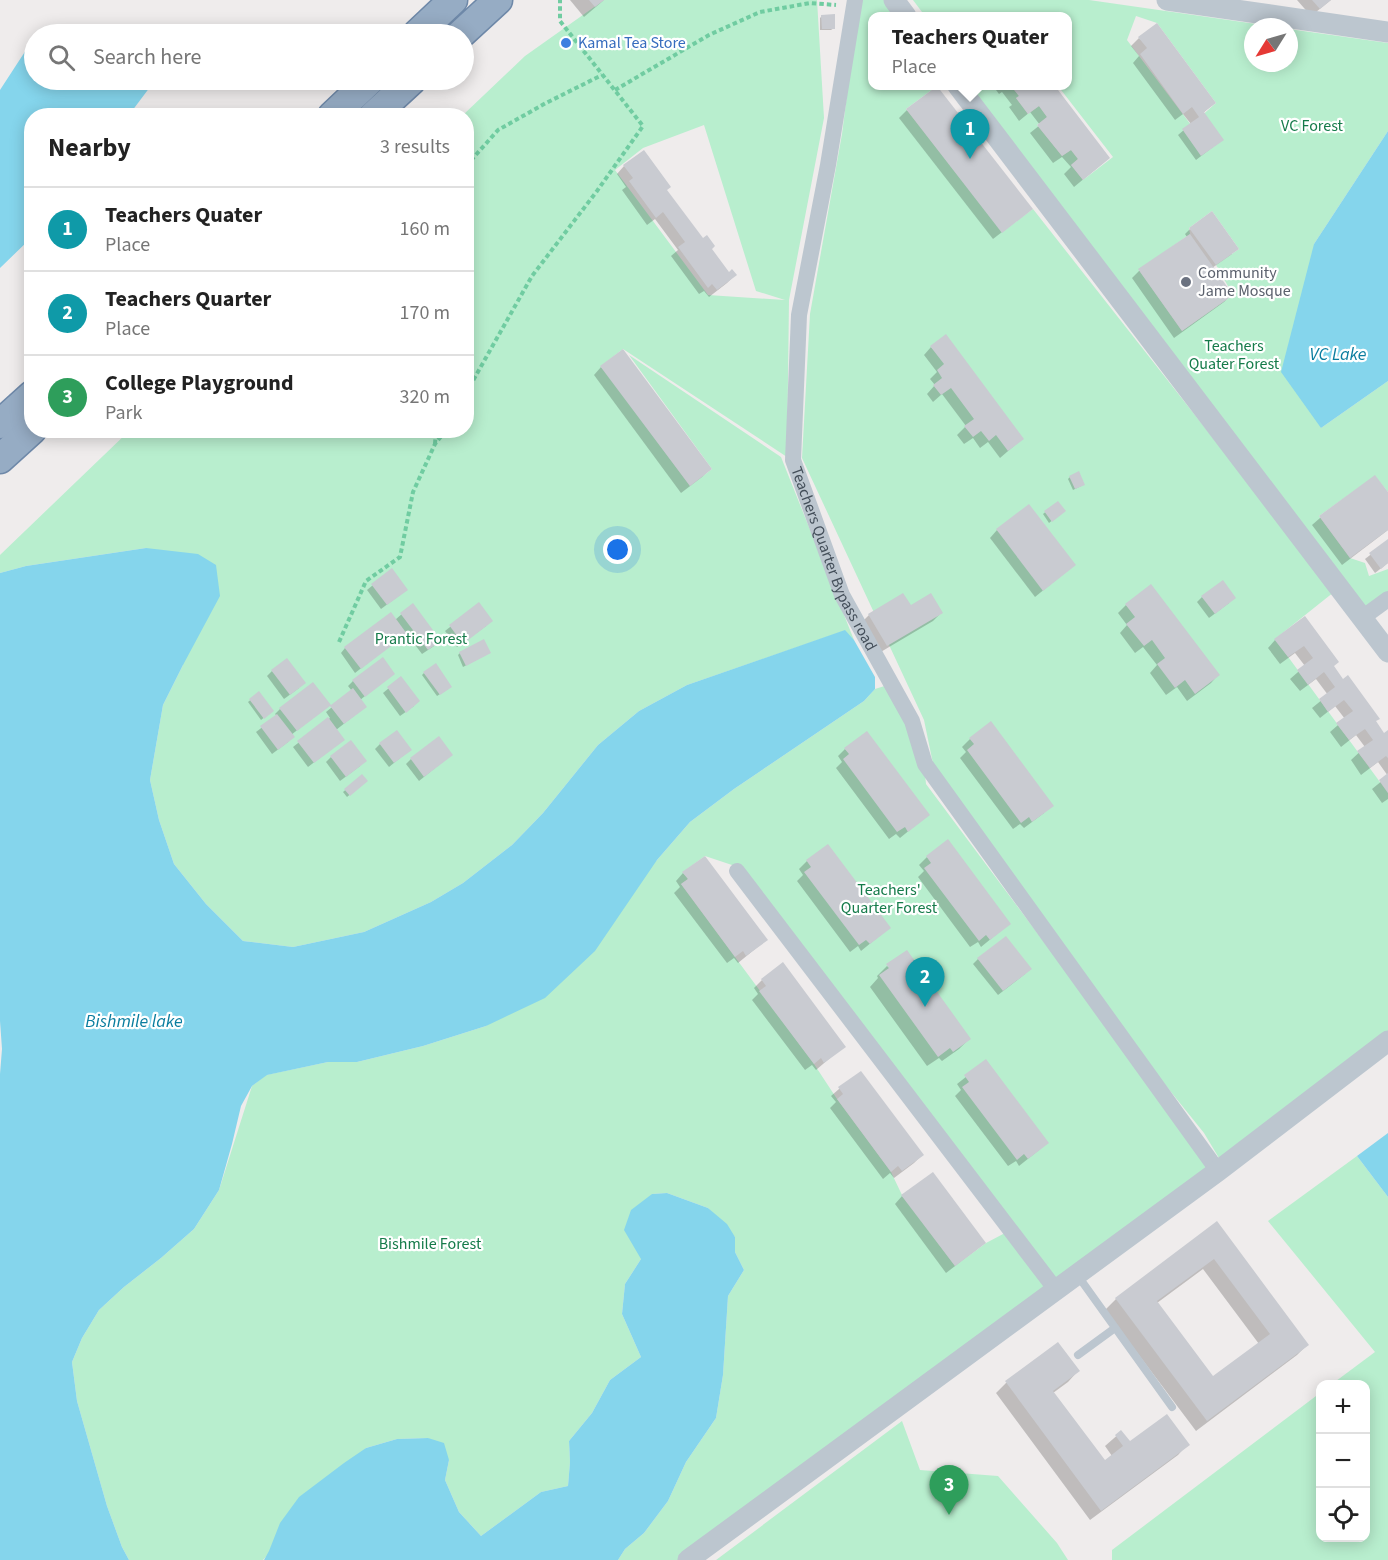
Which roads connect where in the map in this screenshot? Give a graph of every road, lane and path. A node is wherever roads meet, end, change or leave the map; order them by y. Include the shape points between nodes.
1 (453, 0) edge
2 (498, 0) edge
3 (560, 0) edge
4 (1167, 0) edge
5 (854, 3) edge
6 (428, 24) edge
7 (472, 24) edge
8 (1388, 32) edge
9 (602, 75) junction
10 (359, 90) edge
11 (401, 90) edge
12 (615, 90) junction
13 (961, 90) edge
14 (340, 108) edge
15 (382, 108) edge
16 (474, 157) edge
17 (474, 379) edge
18 (24, 402) edge
19 (0, 424) edge
20 (24, 437) edge
21 (435, 438) edge
22 (440, 438) edge
23 (435, 444) junction
24 (0, 459) edge
25 (1388, 599) edge
26 (1362, 618) junction
27 (339, 642) dead end
28 (1388, 652) edge
29 (737, 871) dead end
30 (1388, 1041) edge
31 (1218, 1171) junction
32 (1077, 1275) junction
33 (1056, 1290) junction
34 (1115, 1328) junction
35 (1078, 1355) dead end
36 (1172, 1407) dead end
37 (688, 1560) edge

1 - 6 highway
2 - 7 highway
3 - 9 path via 560,21
4 - 8 street
5 - 12 path via 810,3 760,12 709,35
5 - 31 street, Teachers Quarter Bypass road via 799,315 793,460 842,594 912,721 925,764
9 - 12 path
9 - 16 path via 498,130
10 - 14 highway
11 - 15 highway
12 - 17 path via 643,126 532,276
13 - 26 street
18 - 19 highway
20 - 24 highway
21 - 23 path
22 - 23 path
23 - 27 path via 413,492 400,557 366,581
25 - 26 street
26 - 28 street
29 - 33 street
30 - 31 street
31 - 32 street
32 - 33 street
32 - 34 lane
33 - 37 street
34 - 35 lane
34 - 36 lane

